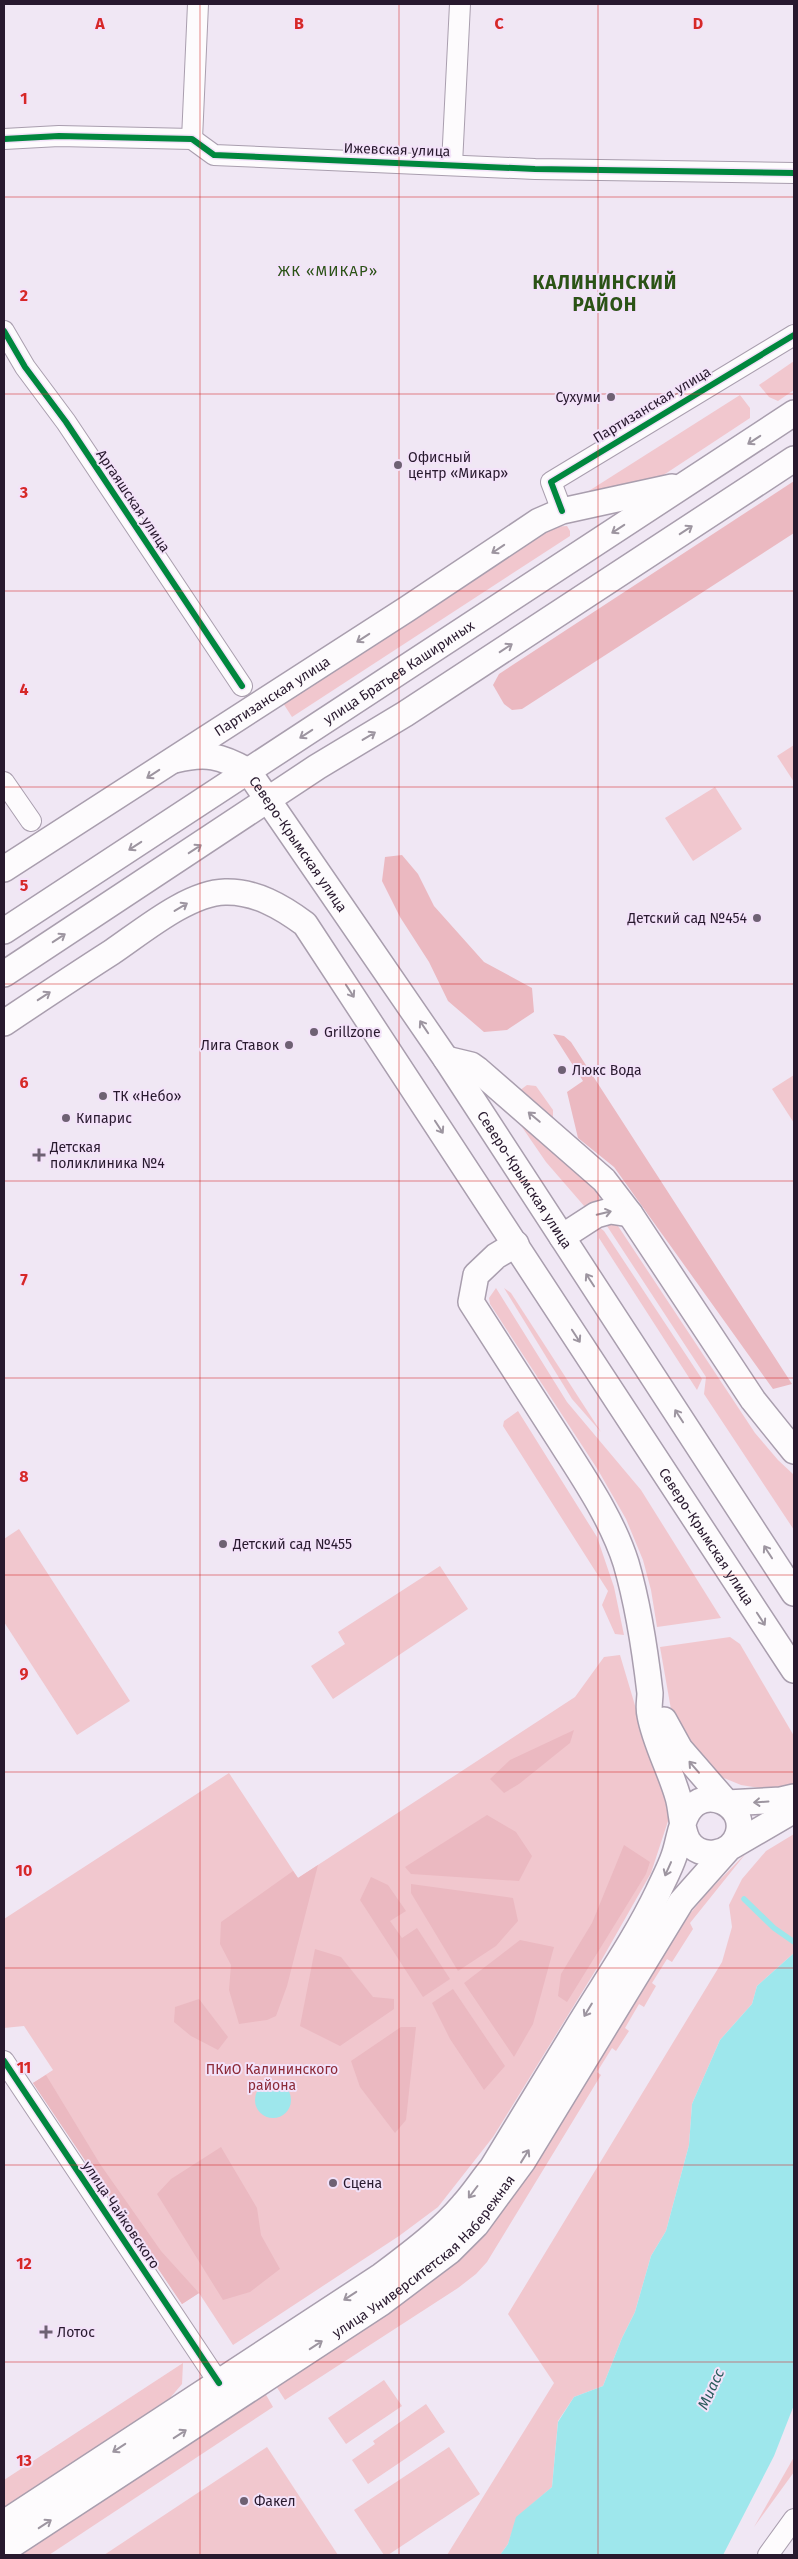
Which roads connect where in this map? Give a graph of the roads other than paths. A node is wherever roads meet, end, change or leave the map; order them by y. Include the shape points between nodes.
1 (198, 4) edge
2 (460, 4) edge
3 (4, 139) edge
4 (192, 139) junction
5 (452, 164) junction
6 (794, 174) edge
7 (4, 331) edge
8 (794, 334) edge
9 (794, 413) edge
10 (794, 459) edge
11 (687, 484) junction
12 (562, 511) junction
13 (242, 686) dead end
14 (176, 760) junction
15 (248, 771) junction
16 (4, 782) edge
17 (269, 800) junction
18 (31, 821) dead end
19 (4, 869) edge
20 (4, 931) edge
21 (4, 974) edge
22 (4, 1023) edge
23 (446, 1059) junction
24 (630, 1214) junction
25 (562, 1237) junction
26 (516, 1244) junction
27 (794, 1451) edge
28 (794, 1593) edge
29 (794, 1670) edge
30 (650, 1696) junction
31 (794, 1797) edge
32 (727, 1803) junction
33 (794, 1810) edge
34 (684, 1823) junction
35 (729, 1848) junction
36 (4, 2061) edge
37 (218, 2383) junction
38 (794, 2519) edge
39 (4, 2523) edge
40 (4, 2550) edge
41 (768, 2555) edge

1 - 4 street
2 - 5 street
3 - 4 street via 59,136
4 - 5 street, Ижевская улица via 214,155
5 - 6 street, Ижевская улица via 536,169
7 - 13 street, Аргаяшская улица via 25,367 66,422
8 - 12 street, Партизанская улица via 551,482
9 -> 11 main road, улица Братьев Кашириных
17 -> 10 main road
11 - 12 main road, Партизанская улица
11 -> 15 main road, улица Братьев Кашириных
12 -> 14 main road, Партизанская улица via 539,522
14 - 15 main road via 193,755 211,755
14 -> 19 main road, Партизанская улица
15 - 17 main road, Северо-Крымская улица
15 -> 20 main road, улица Братьев Кашириных
16 - 18 street
21 -> 17 main road
23 -> 17 main road, Северо-Крымская улица
22 -> 26 main road, Северо-Крымская улица via 184,905 214,893 252,895 286,910 311,931
24 -> 23 main road via 604,1180 478,1070
23 - 25 main road, Северо-Крымская улица
25 -> 24 main road via 596,1215 610,1211
24 - 27 main road via 753,1400
28 -> 25 main road, Северо-Крымская улица
26 -> 29 main road, Северо-Крымская улица
26 - 30 main road via 496,1256 476,1275 471,1302 610,1524 628,1571
32 -> 30 main road via 680,1749
30 - 34 main road via 649,1713
31 -> 32 main road
32 - 34 main road via 709,1798 700,1801 686,1814
32 - 35 main road via 738,1816 739,1825 735,1841
33 - 35 main road
34 - 35 main road via 684,1834 698,1851 719,1853
34 -> 37 main road, улица Университетская Набережная via 674,1856 644,1916 492,2168 463,2205 382,2276
40 -> 35 main road, улица Университетская Набережная via 381,2303 450,2251 476,2225 523,2161 668,1921
36 - 37 street, улица Чайковского
37 -> 39 main road, улица Университетская Набережная
38 - 41 street

